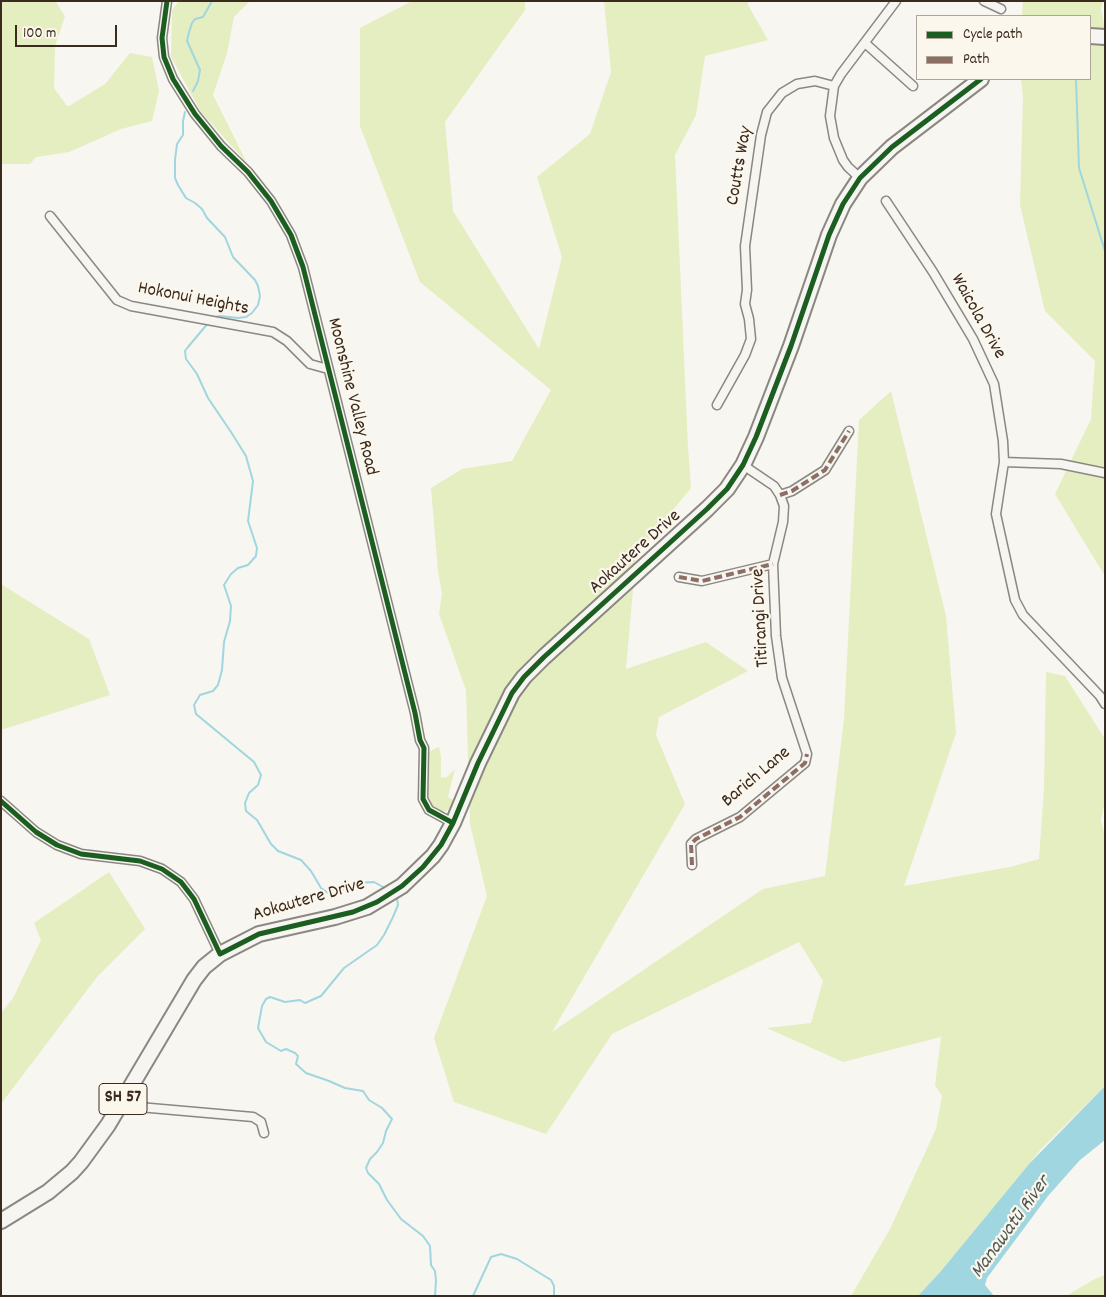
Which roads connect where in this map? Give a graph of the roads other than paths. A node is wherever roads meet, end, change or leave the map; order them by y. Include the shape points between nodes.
1 (167, 1) edge
2 (896, 1) edge
3 (984, 1) edge
4 (1001, 9) dead end
5 (1091, 36) edge
6 (1105, 37) edge
7 (865, 43) junction
8 (980, 80) edge
9 (834, 86) junction
10 (913, 86) dead end
11 (860, 178) junction
12 (886, 201) dead end
13 (50, 216) dead end
14 (328, 369) junction
15 (717, 405) dead end
16 (850, 431) dead end
17 (1004, 462) junction
18 (743, 466) junction
19 (1105, 473) edge
20 (780, 495) junction
21 (773, 564) junction
22 (679, 577) dead end
23 (1105, 704) edge
24 (807, 754) joint
25 (1, 801) edge
26 (453, 823) junction
27 (692, 865) dead end
28 (220, 954) junction
29 (122, 1101) junction
30 (264, 1133) dead end
31 (1, 1221) edge

1 - 14 street, Moonshine Valley Road via 162,38 164,57 173,79 195,114 271,201 291,235 303,267
2 - 7 street
3 - 4 street
5 - 6 highway
7 - 9 street
7 - 10 street
8 - 11 highway, Aokautere Drive / SH 57 via 900,141
9 - 11 street via 830,116 834,138 848,168
9 - 15 street, Coutts Way via 815,82 797,84 782,93 767,112 746,246 748,348
11 - 18 highway, Aokautere Drive / SH 57 via 843,204 829,235 791,346
12 - 17 street, Waicola Drive via 973,339 994,384
13 - 14 street, Hokonui Heights via 117,300 131,306 272,332 287,341 310,364
14 - 26 street, Moonshine Valley Road via 424,748 423,799 429,810
16 - 20 street via 824,470
17 - 19 street via 1061,464
17 - 23 street, Waicola Drive via 996,514 1015,600 1023,615
18 - 20 street via 774,486
18 - 26 highway, Aokautere Drive / SH 57 via 707,509 524,677 512,693
20 - 21 street, Titirangi Drive via 784,522
21 - 22 street via 702,581
21 - 24 street, Titirangi Drive via 776,636 782,678
24 - 27 street, Barich Lane via 805,764 740,817 691,844
25 - 28 street via 36,832 57,845 81,854 140,861 162,869 181,882 194,899
26 - 28 highway, Aokautere Drive / SH 57 via 433,856 389,895 353,912 259,934
28 - 29 highway, Aokautere Drive / SH 57 via 194,980
29 - 30 street via 139,1107 253,1117 261,1122
29 - 31 highway, Aokautere Drive / SH 57 via 98,1140 72,1172 48,1192

